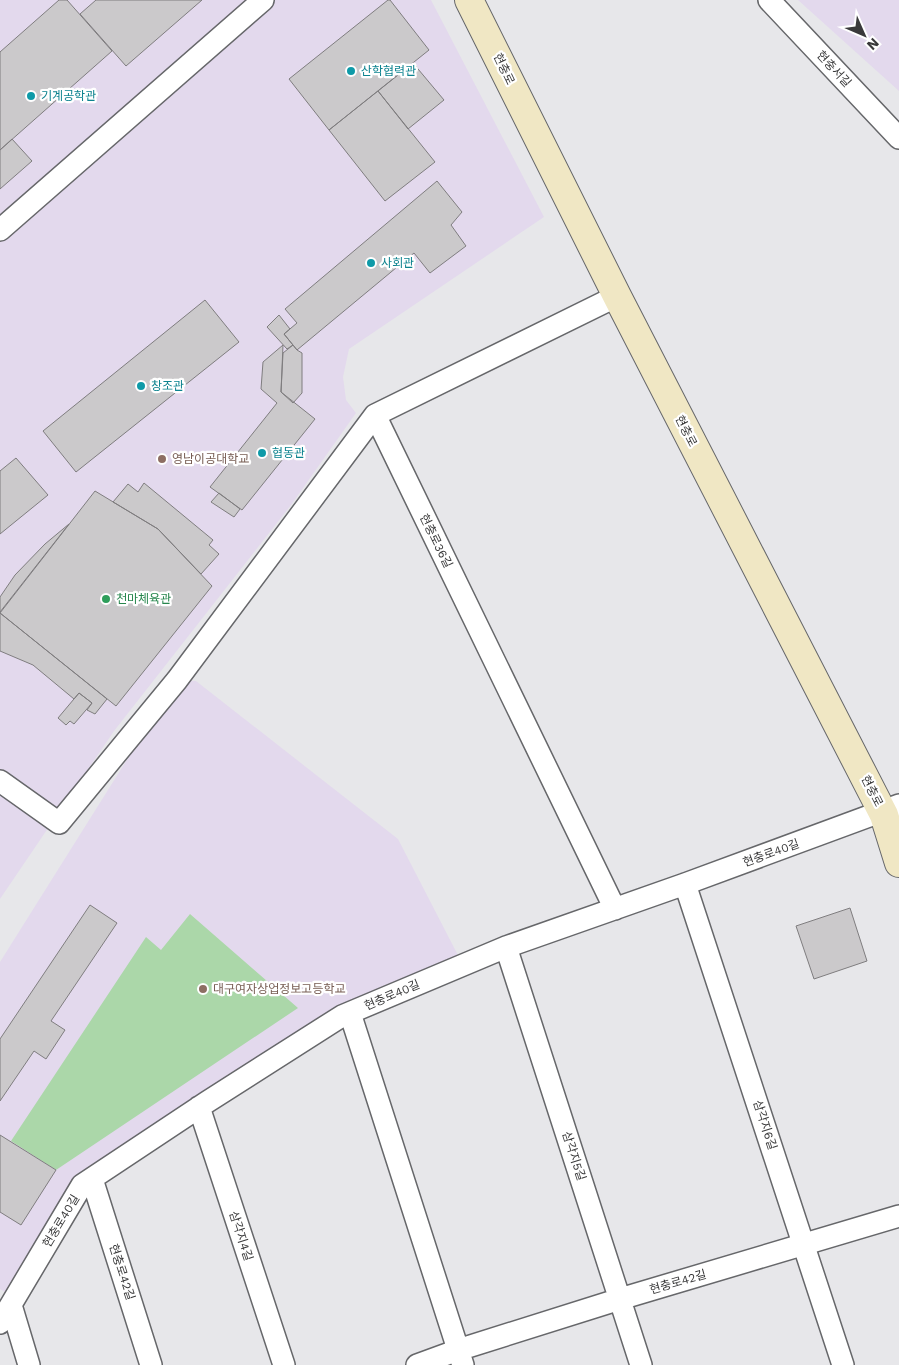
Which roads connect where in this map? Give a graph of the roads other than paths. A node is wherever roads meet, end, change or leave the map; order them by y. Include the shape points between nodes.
1 (264, 0) edge
2 (470, 0) edge
3 (769, 0) edge
4 (899, 138) edge
5 (0, 230) edge
6 (617, 296) junction
7 (375, 415) junction
8 (0, 780) edge
9 (891, 808) edge
10 (899, 863) edge
11 (685, 884) junction
12 (615, 909) junction
13 (506, 947) junction
14 (350, 1013) junction
15 (199, 1107) junction
16 (92, 1179) junction
17 (899, 1216) edge
18 (805, 1245) junction
19 (620, 1299) junction
20 (5, 1314) edge
21 (460, 1357) edge
22 (29, 1365) edge
23 (152, 1365) edge
24 (284, 1365) edge
25 (418, 1365) edge
26 (641, 1365) edge
27 (843, 1365) edge

1 - 5 street
2 - 6 main road, 현충로
3 - 4 street, 현충서길
6 - 7 street
6 - 9 main road, 현충로
7 - 8 street via 177,680 59,823
7 - 12 street, 현충로36길
9 - 10 main road, 현충로
9 - 11 street, 현충로40길
11 - 12 street, 현충로40길
11 - 18 street, 삼각지6길
12 - 13 street, 현충로40길
13 - 14 street, 현충로40길
13 - 19 street, 삼각지5길
14 - 15 street, 현충로40길
14 - 21 street
15 - 16 street, 현충로40길
15 - 24 street, 삼각지4길
16 - 20 street, 현충로40길 via 82,1185
16 - 23 street, 현충로42길
17 - 18 street, 현충로42길
18 - 19 street, 현충로42길
18 - 27 street, 삼각지6길
19 - 21 street, 현충로42길
19 - 26 street, 삼각지5길
20 - 22 street
21 - 25 street, 현충로42길

